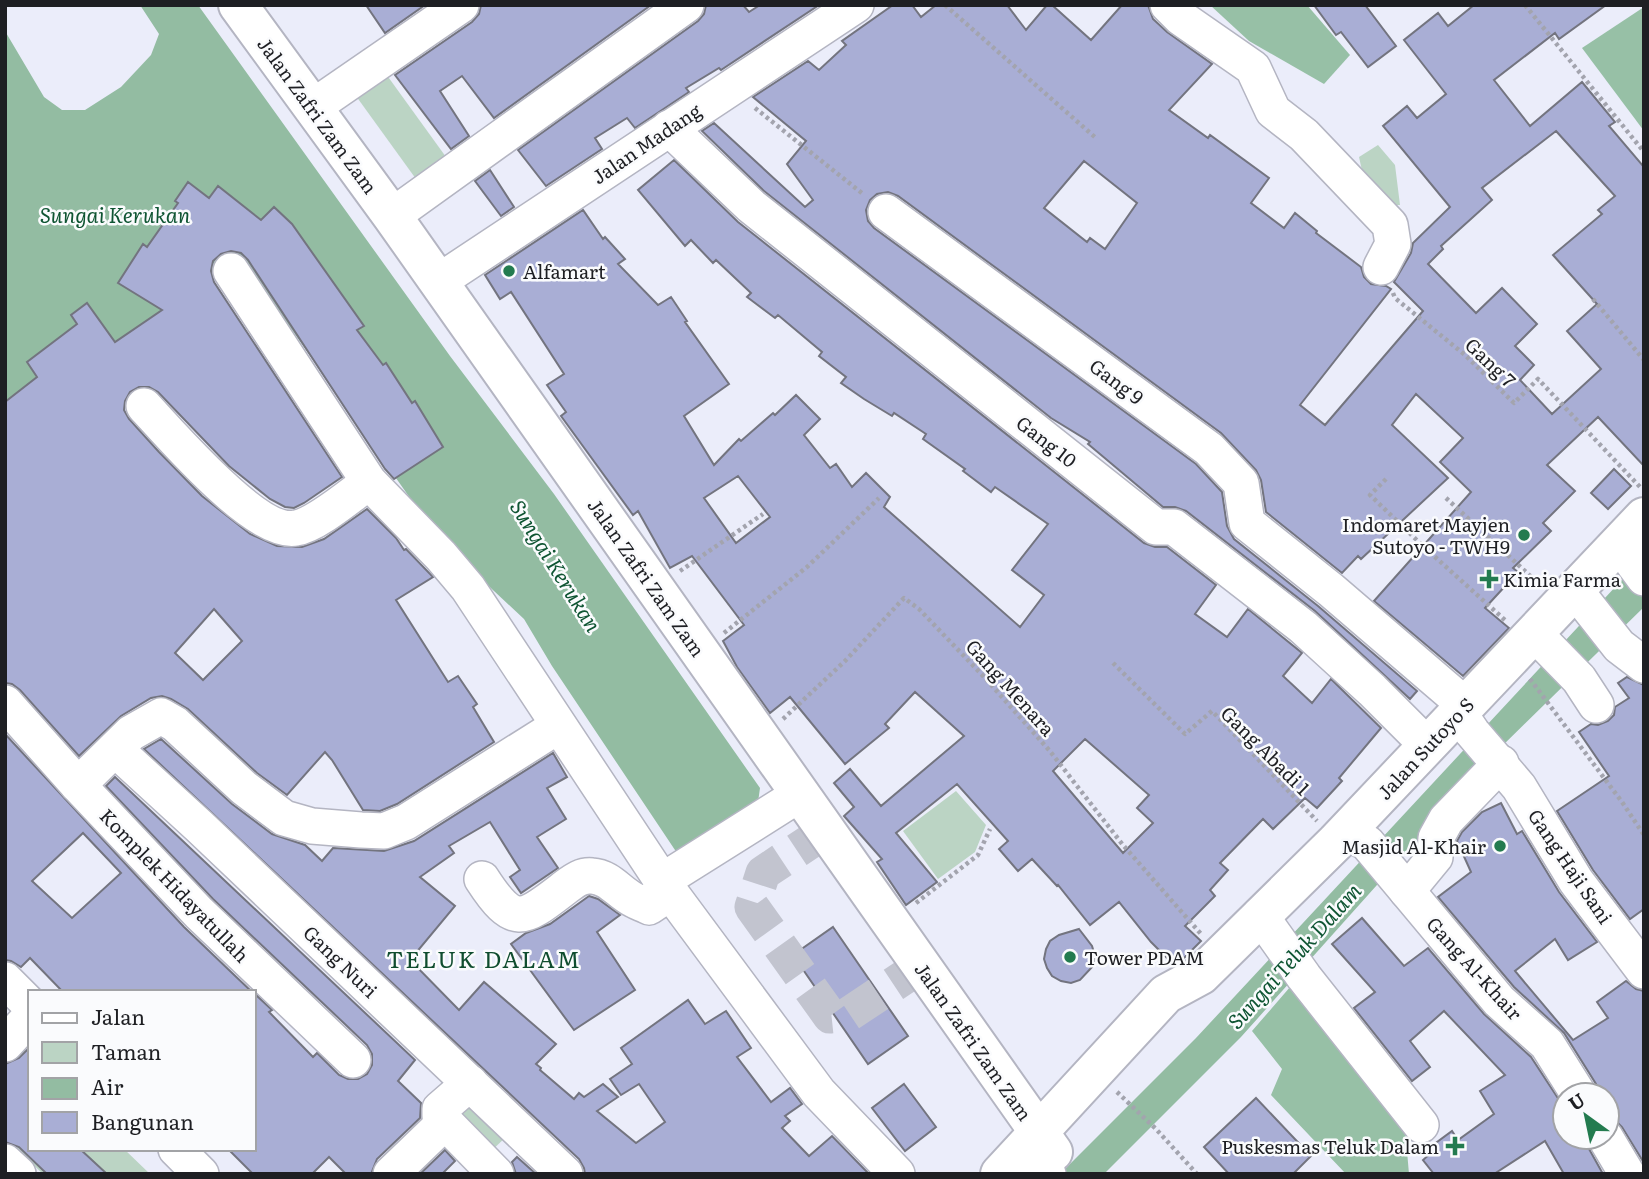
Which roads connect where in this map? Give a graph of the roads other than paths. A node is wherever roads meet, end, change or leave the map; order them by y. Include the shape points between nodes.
1 (461, 5) edge
2 (856, 5) edge
3 (1168, 5) edge
4 (241, 6) edge
5 (671, 9) edge
6 (313, 107) junction
7 (669, 128) junction
8 (886, 212) road end
9 (392, 216) junction
10 (1381, 267) road end
11 (231, 271) dead end
12 (438, 282) junction
13 (144, 406) dead end
14 (369, 482) junction
15 (1635, 550) edge
16 (1575, 600) junction
17 (1534, 648) junction
18 (1644, 665) edge
19 (1587, 692) dead end
20 (5, 703) edge
21 (1465, 717) junction
22 (558, 726) junction
23 (122, 743) junction
24 (1428, 746) junction
25 (1500, 762) junction
26 (78, 785) junction
27 (800, 794) junction
28 (1359, 831) junction
29 (1413, 872) junction
30 (482, 879) dead end
31 (662, 881) junction
32 (1268, 926) junction
33 (1211, 965) junction
34 (1644, 971) edge
35 (5, 981) edge
36 (28, 1003) edge
37 (28, 1019) edge
38 (5, 1044) edge
39 (353, 1060) dead end
40 (1570, 1081) edge
41 (470, 1083) junction
42 (444, 1122) junction
43 (1420, 1125) dead end
44 (526, 1136) junction
45 (178, 1151) edge
46 (1613, 1151) edge
47 (1042, 1160) edge
48 (5, 1162) edge
49 (492, 1170) edge
50 (18, 1174) edge
51 (201, 1174) edge
52 (391, 1174) edge
53 (565, 1174) edge
54 (897, 1174) edge
55 (1000, 1174) edge
56 (1627, 1174) edge

1 - 6 street
2 - 7 street, Jalan Madang
3 - 10 street via 1253,68 1273,111 1304,135 1390,225 1393,244
4 - 6 main road, Jalan Zafri Zam Zam
5 - 9 street
6 - 9 main road, Jalan Zafri Zam Zam
7 - 12 street, Jalan Madang
7 - 24 street, Gang 10 via 751,206 1156,527 1174,527 1303,626
8 - 21 street, Gang 9 via 1209,449 1241,483 1247,523 1331,590
9 - 12 main road, Jalan Zafri Zam Zam
11 - 14 street
12 - 27 main road, Jalan Zafri Zam Zam
13 - 14 street via 217,483 270,524 286,530 300,528
14 - 22 street via 468,588
15 - 16 main road, Jalan Sutoyo S
16 - 17 main road, Jalan Sutoyo S
16 - 18 street
17 - 19 street
17 - 21 main road, Jalan Sutoyo S
20 - 26 street, Komplek Hidayatullah
21 - 24 main road, Jalan Sutoyo S
21 - 25 street, Gang 9
22 - 23 street via 406,822 384,831 312,826 284,818 167,718 153,718
22 - 31 street
23 - 26 street
23 - 41 street, Gang Nuri via 209,835
24 - 28 main road, Jalan Sutoyo S
25 - 29 street via 1446,820
25 - 34 street, Gang Haji Sani via 1576,881
26 - 39 street, Komplek Hidayatullah via 199,913
27 - 31 street
27 - 47 main road, Jalan Zafri Zam Zam via 890,923
28 - 29 street, Gang Al-Khair
28 - 32 main road, Jalan Sutoyo S
29 - 40 street, Gang Al-Khair via 1499,1001 1547,1044
30 - 31 street via 501,906 514,914 540,907 590,875 649,906 658,901
31 - 54 street via 819,1093
32 - 33 main road, Jalan Sutoyo S
32 - 43 street
33 - 47 main road, Jalan Sutoyo S via 1186,1010 1120,1095
33 - 47 main road, Jalan Sutoyo S via 1166,994
35 - 36 street
37 - 38 street
41 - 42 street via 440,1110
41 - 44 street, Gang Nuri
42 - 49 street
42 - 52 street
44 - 49 street
44 - 53 street, Gang Nuri
45 - 51 street
46 - 56 street
47 - 55 main road, Jalan Sutoyo S
48 - 50 street

